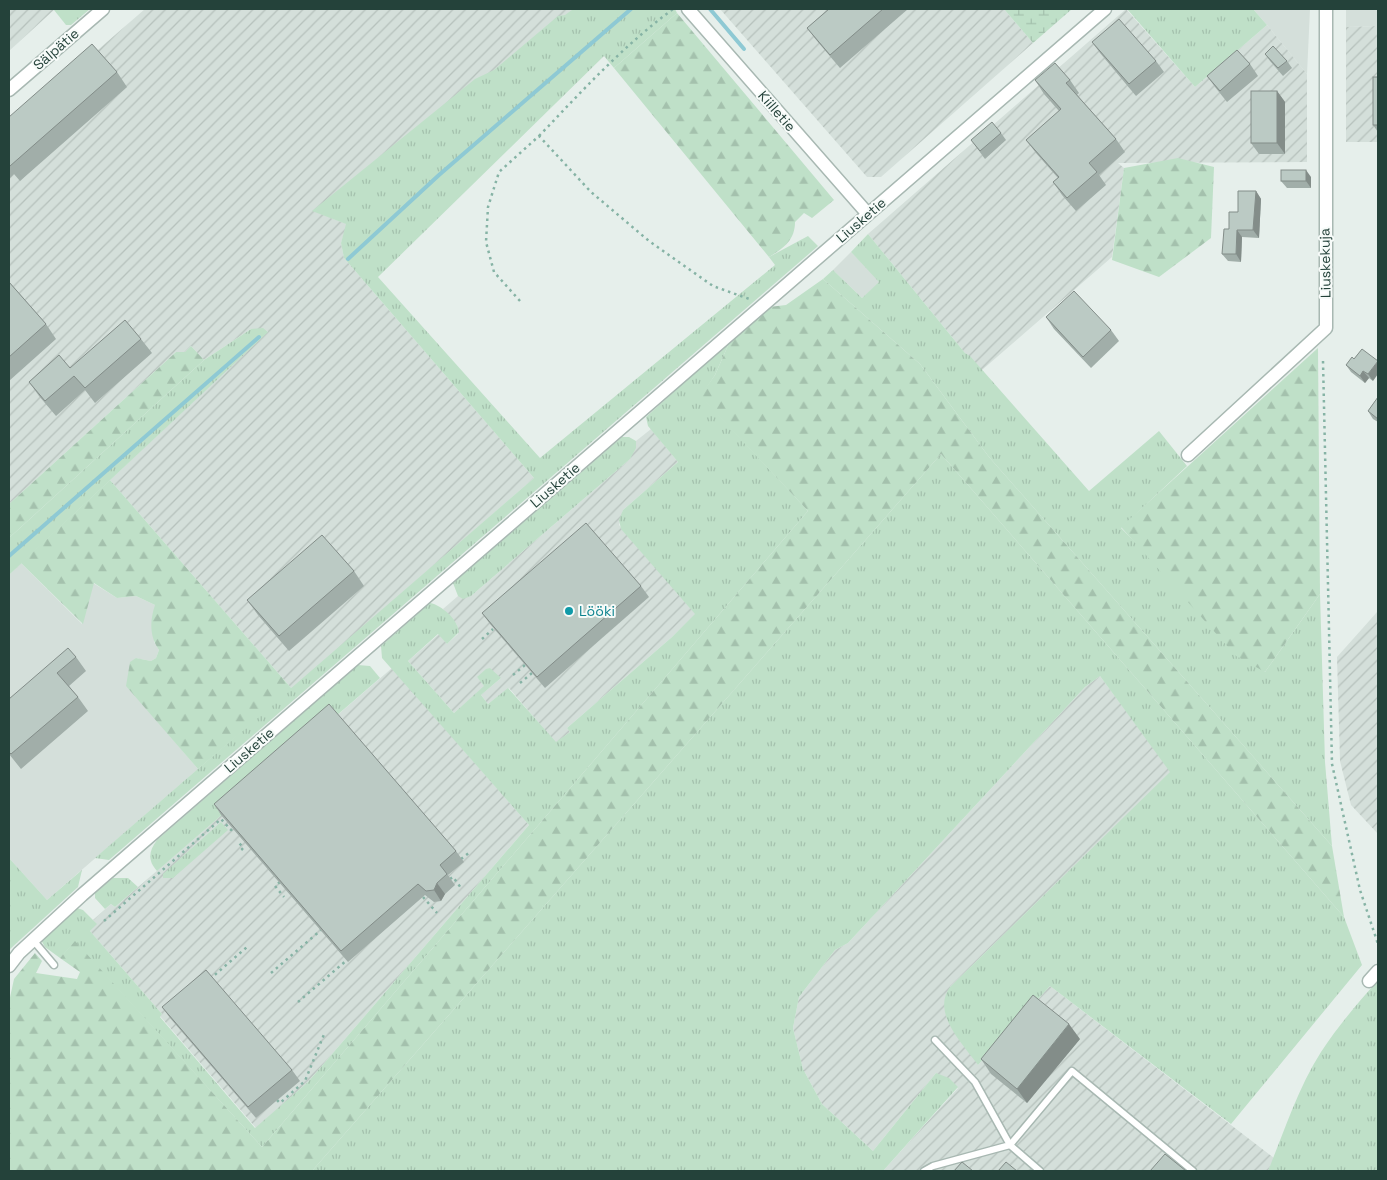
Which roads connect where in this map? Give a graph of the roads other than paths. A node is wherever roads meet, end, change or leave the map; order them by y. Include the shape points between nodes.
1 (102, 9) edge
2 (688, 9) edge
3 (1105, 9) edge
4 (1326, 9) edge
5 (9, 90) edge
6 (867, 213) junction
7 (1188, 456) dead end
8 (33, 940) junction
9 (54, 965) dead end
10 (9, 966) edge
11 (1378, 971) edge
12 (1369, 981) dead end
13 (936, 1040) dead end
14 (1010, 1145) junction
15 (924, 1171) edge
16 (1040, 1171) edge
17 (1193, 1171) edge

1 - 5 street, Sälpätie
2 - 6 street, Kiilletie
3 - 6 street, Liusketie
4 - 7 street, Liuskekuja via 1326,328
6 - 8 street, Liusketie
8 - 9 lane
8 - 10 street, Liusketie
11 - 12 street
13 - 14 lane via 975,1082
14 - 15 lane
14 - 16 lane
14 - 17 lane via 1072,1071

